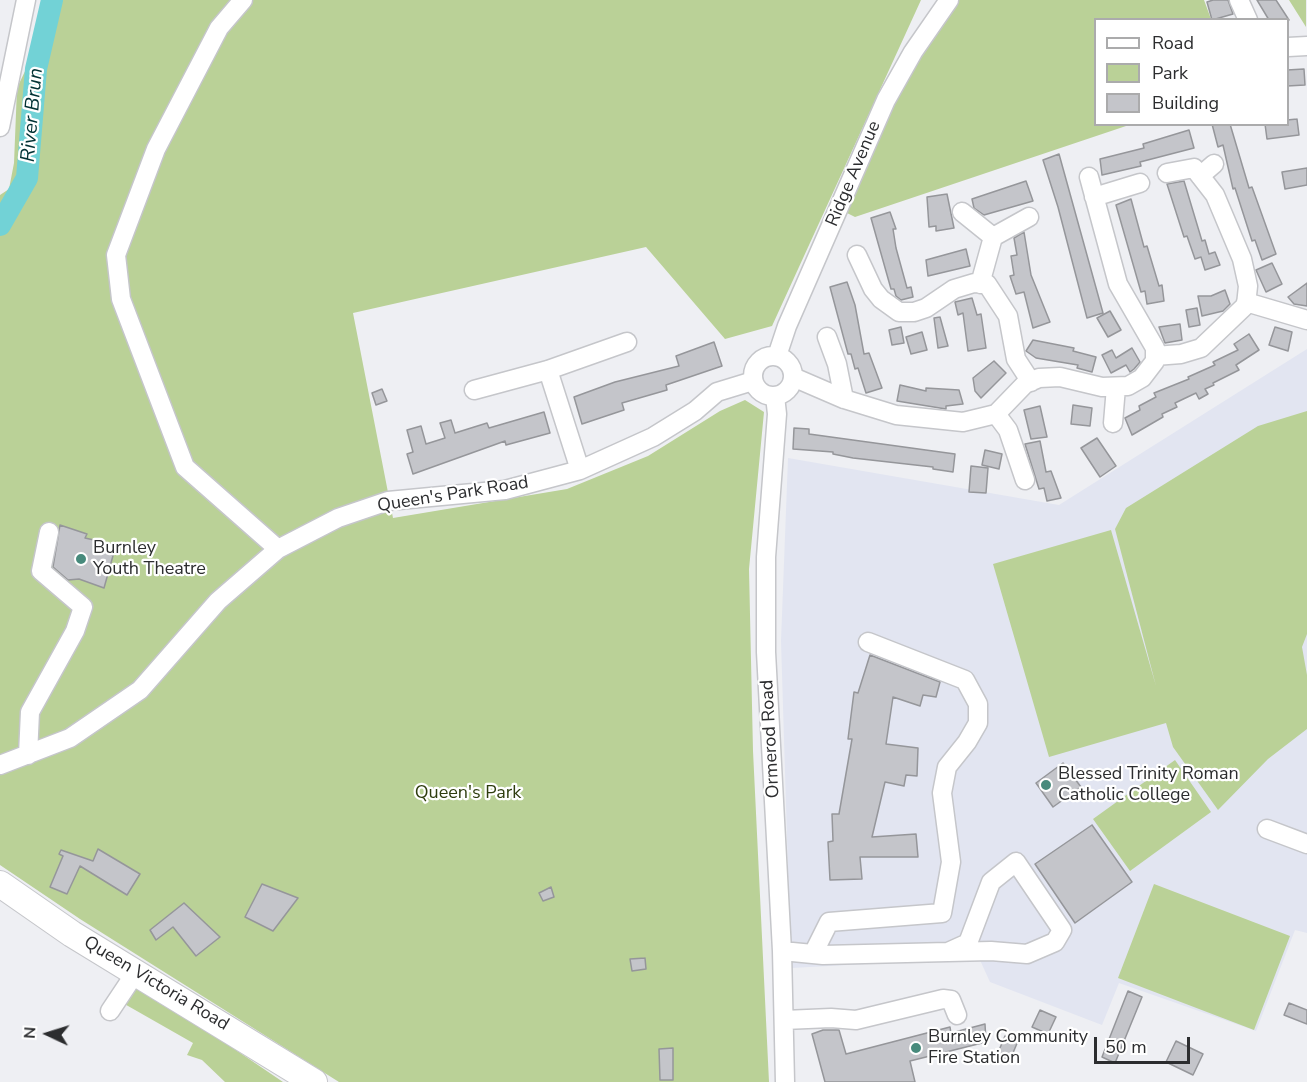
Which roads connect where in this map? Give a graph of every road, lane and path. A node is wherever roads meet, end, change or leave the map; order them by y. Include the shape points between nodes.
1 (26, 0) edge
2 (243, 0) edge
3 (949, 0) edge
4 (1239, 0) edge
5 (1247, 18) edge
6 (1307, 46) edge
7 (1289, 47) edge
8 (0, 127) edge
9 (1167, 173) dead end
10 (1089, 177) dead end
11 (1140, 183) dead end
12 (1103, 194) junction
13 (962, 212) dead end
14 (1029, 217) dead end
15 (993, 237) junction
16 (855, 263) dead end
17 (980, 284) junction
18 (1246, 302) junction
19 (1307, 320) edge
20 (828, 337) dead end
21 (627, 342) dead end
22 (777, 356) junction
23 (1155, 356) junction
24 (548, 370) junction
25 (793, 377) junction
26 (753, 381) junction
27 (1031, 382) junction
28 (1116, 387) junction
29 (474, 390) dead end
30 (776, 396) junction
31 (844, 399) junction
32 (996, 414) junction
33 (1113, 423) dead end
34 (580, 470) junction
35 (1018, 474) dead end
36 (49, 532) dead end
37 (278, 549) junction
38 (868, 642) dead end
39 (28, 754) junction
40 (0, 765) edge
41 (1267, 829) dead end
42 (1307, 844) edge
43 (0, 884) edge
44 (782, 951) junction
45 (948, 952) junction
46 (813, 954) junction
47 (136, 972) junction
48 (110, 1011) dead end
49 (957, 1015) dead end
50 (784, 1020) junction
51 (315, 1082) edge
52 (785, 1082) edge

1 - 8 street
2 - 37 street via 219,28 156,149 116,255 121,299 185,467
3 - 22 street, Ridge Avenue via 886,100
4 - 5 street
6 - 7 street
9 - 18 street via 1203,170 1242,259 1248,286
10 - 12 street
11 - 12 street
12 - 23 street via 1118,284 1155,348
13 - 15 street
14 - 15 street
15 - 17 street
16 - 17 street via 881,299 899,312 914,312 954,289
17 - 27 street via 987,284 1008,316 1016,360
18 - 19 street
18 - 23 street via 1201,348
20 - 31 street
21 - 24 street
22 - 25 street via 789,364
22 - 26 street via 759,362
23 - 28 street via 1142,378
24 - 29 street
24 - 34 street
25 - 30 street via 786,392
25 - 31 street
26 - 30 street via 764,394
26 - 34 street, Queen's Park Road via 717,392 653,437
27 - 28 street via 1059,377
27 - 32 street
28 - 33 street
30 - 44 street, Ormerod Road via 765,557
31 - 32 street via 896,415 934,421 963,422
32 - 35 street via 1008,430
34 - 37 street, Queen's Park Road via 505,490 388,501 338,518
36 - 39 street via 40,571 83,607 75,631 30,712
37 - 39 street, Queen's Park Road via 218,600 140,690 70,738
38 - 46 street via 965,680 978,704 978,723 947,767 942,793 951,862 942,913 830,922
39 - 40 street, Queen's Park Road
41 - 42 street
43 - 47 highway, Queen Victoria Road
44 - 46 street
44 - 50 street, Ormerod Road
45 - 45 street via 968,943 991,882 1016,862 1062,930 1055,942 1027,954
45 - 46 street
47 - 48 street
47 - 51 highway, Queen Victoria Road
49 - 50 street via 951,1000 943,999 856,1020
50 - 52 street, Ormerod Road

